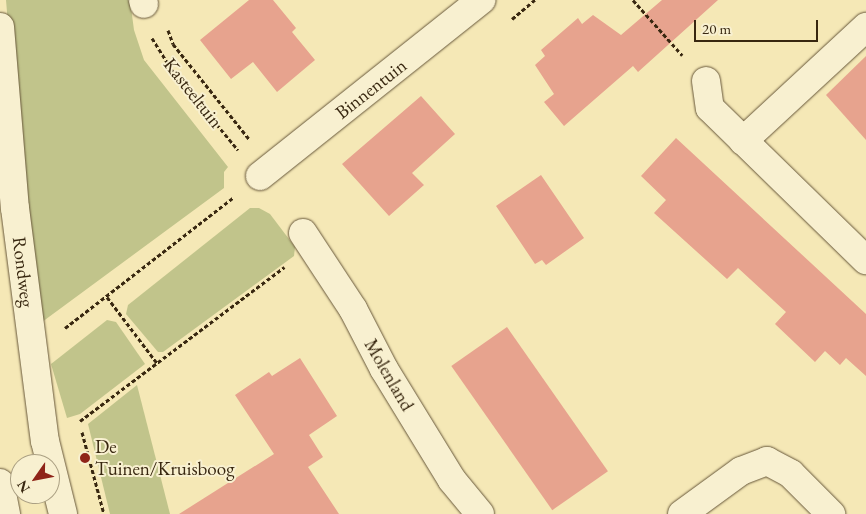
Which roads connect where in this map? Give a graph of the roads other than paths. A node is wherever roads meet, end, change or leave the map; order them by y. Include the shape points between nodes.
1 (481, 0) edge
2 (866, 27) edge
3 (0, 28) edge
4 (706, 81) road end
5 (743, 141) junction
6 (266, 172) road end
7 (7, 209) edge
8 (308, 239) road end
9 (866, 260) edge
10 (0, 483) edge
11 (6, 514) edge
12 (63, 514) edge
13 (480, 514) edge
14 (682, 514) edge
15 (831, 514) edge

1 - 6 street, Binnentuin
2 - 5 street
3 - 7 street, Rondweg
4 - 5 street via 710,108
5 - 9 street
7 - 12 street, Rondweg via 45,441
8 - 13 street, Molenland via 452,480
10 - 11 street
14 - 15 street via 741,471 767,461 791,474

